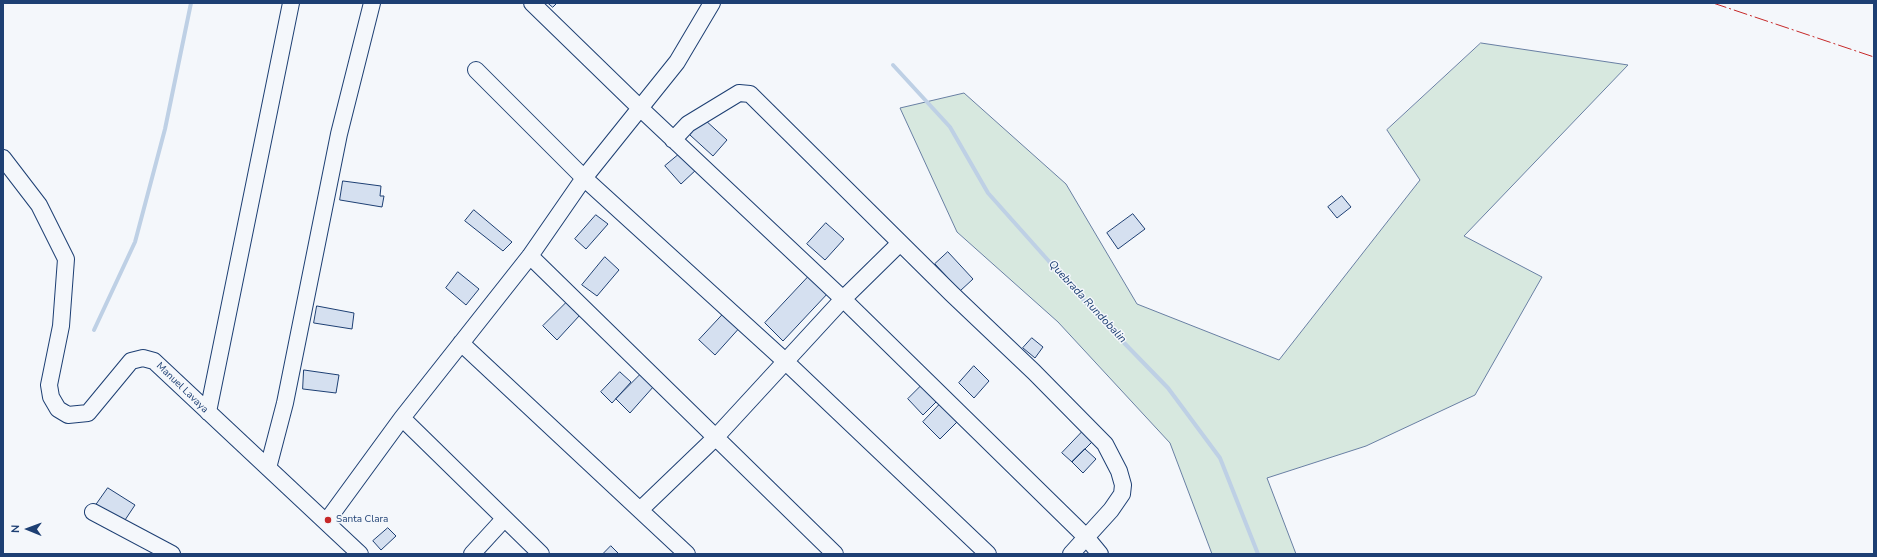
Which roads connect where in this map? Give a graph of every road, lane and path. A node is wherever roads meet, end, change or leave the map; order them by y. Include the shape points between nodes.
1 (291, 3) edge
2 (372, 3) edge
3 (532, 3) edge
4 (712, 3) edge
5 (476, 70) dead end
6 (640, 108) junction
7 (673, 140) junction
8 (3, 158) edge
9 (584, 178) junction
10 (900, 243) junction
11 (530, 256) junction
12 (843, 299) junction
13 (461, 343) junction
14 (785, 361) junction
15 (208, 412) junction
16 (402, 418) junction
17 (715, 438) junction
18 (268, 468) junction
19 (640, 510) junction
20 (93, 512) dead end
21 (504, 519) junction
22 (326, 522) junction
23 (1086, 537) junction
24 (172, 554) edge
25 (360, 554) edge
26 (472, 554) edge
27 (541, 554) edge
28 (687, 554) edge
29 (835, 554) edge
30 (988, 554) edge
31 (1071, 554) edge
32 (1100, 554) edge

1 - 15 street
2 - 18 street via 339,134 285,403
3 - 6 street
4 - 6 street via 676,62
5 - 9 street
6 - 7 street
6 - 9 street
7 - 10 street via 688,124 739,93 750,94
7 - 12 street
8 - 15 street, Manuel Lavaya via 39,205 66,259 61,326 49,385 51,398 58,409 68,415 88,413 130,361 143,358 154,361
9 - 11 street
9 - 14 street
10 - 12 street
10 - 23 street via 1105,444 1119,471 1123,485 1122,494
11 - 13 street
11 - 17 street
12 - 14 street
12 - 23 street
13 - 16 street
13 - 19 street
14 - 17 street
14 - 30 street
15 - 18 street, Manuel Lavaya
16 - 21 street
16 - 22 street
17 - 19 street
17 - 29 street
18 - 22 street, Manuel Lavaya
19 - 28 street
20 - 24 street
21 - 26 street
21 - 27 street
22 - 25 street, Manuel Lavaya
23 - 31 street
23 - 32 street

